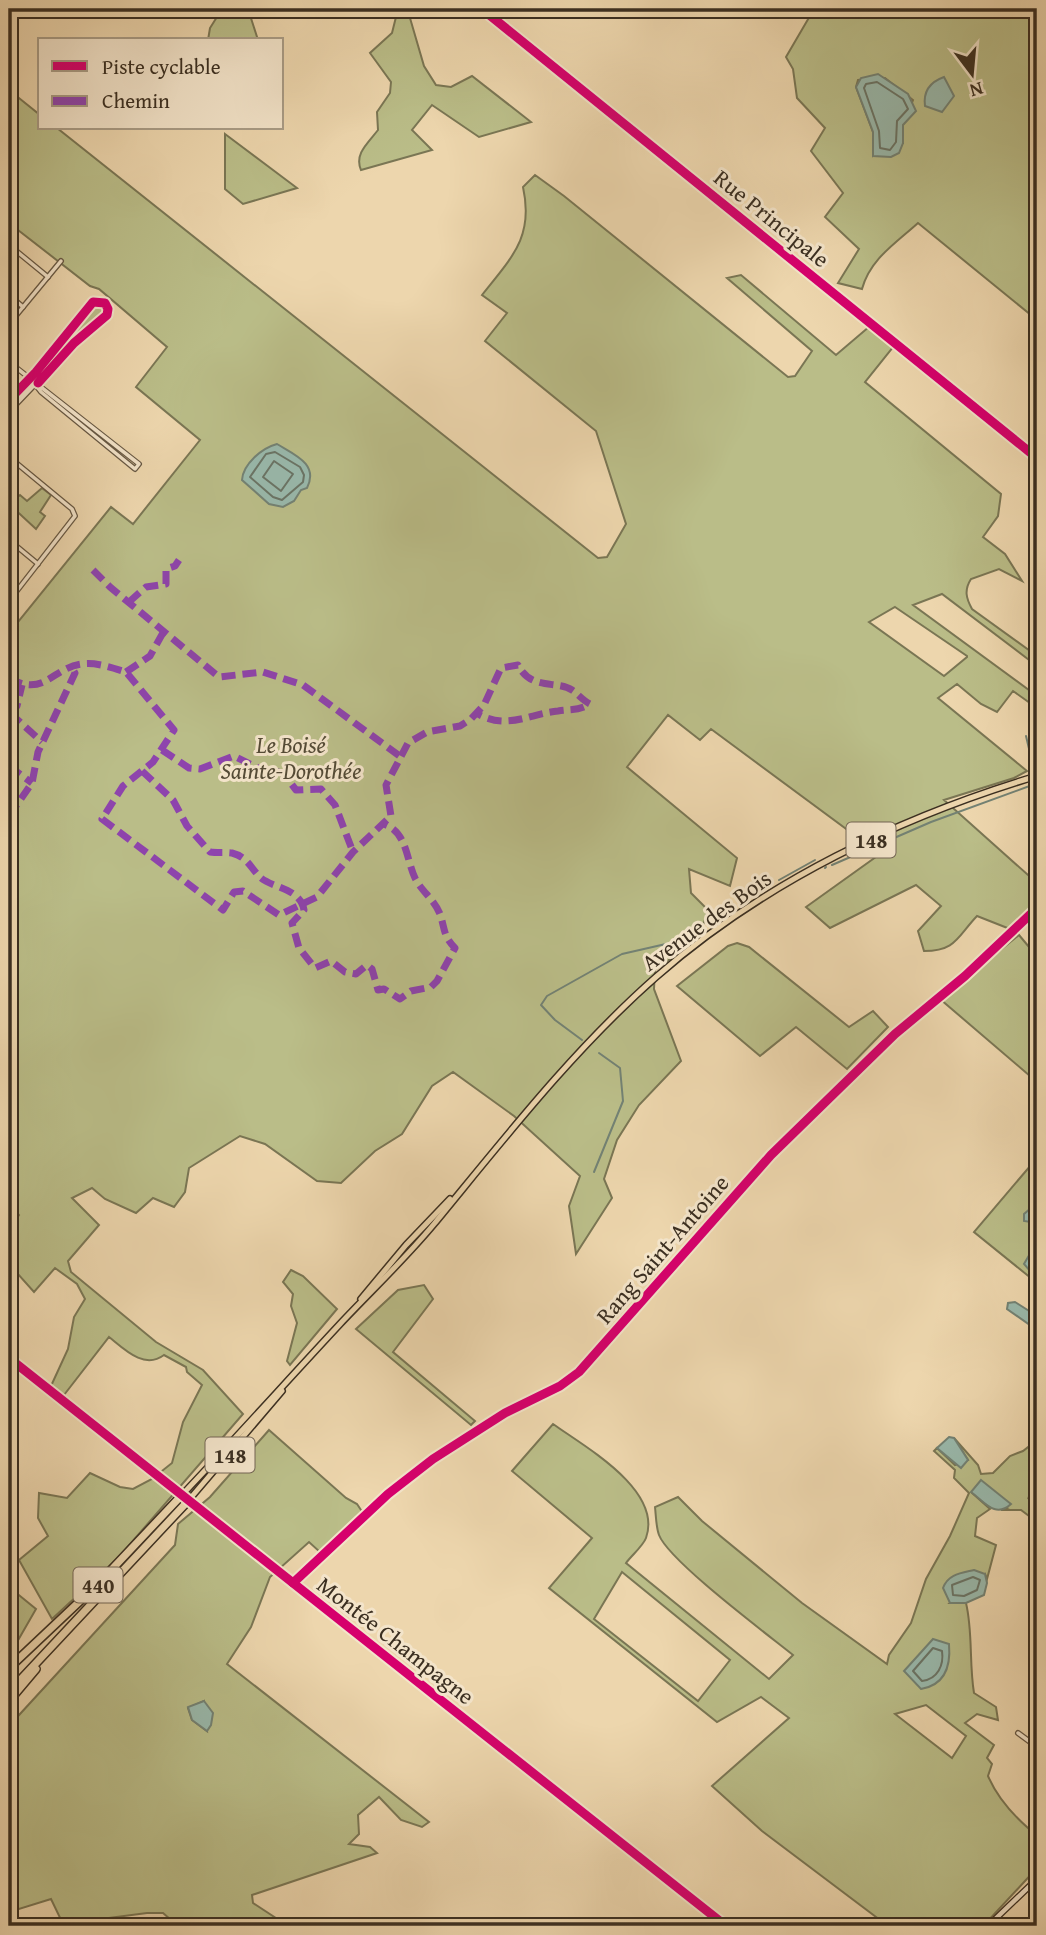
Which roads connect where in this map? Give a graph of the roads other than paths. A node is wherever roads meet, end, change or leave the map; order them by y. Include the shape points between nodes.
1 (482, 9) edge
2 (9, 245) edge
3 (61, 261) dead end
4 (49, 277) junction
5 (9, 295) edge
6 (24, 307) junction
7 (9, 324) edge
8 (9, 362) edge
9 (30, 378) junction
10 (37, 384) junction
11 (9, 400) edge
12 (9, 411) edge
13 (9, 457) edge
14 (1037, 458) edge
15 (17, 464) junction
16 (9, 472) edge
17 (9, 540) edge
18 (38, 564) junction
19 (9, 601) edge
20 (1037, 776) edge
21 (1037, 908) edge
22 (9, 1358) edge
23 (292, 1377) junction
24 (181, 1496) junction
25 (188, 1501) junction
26 (293, 1583) junction
27 (70, 1628) junction
28 (9, 1668) edge
29 (9, 1692) edge
30 (9, 1701) edge
31 (1018, 1733) dead end
32 (1037, 1747) edge
33 (1037, 1879) edge
34 (726, 1926) edge
35 (988, 1926) edge

1 - 14 street, Rue Principale
2 - 4 street
3 - 4 street
4 - 6 street
5 - 6 street
6 - 7 street
8 - 9 street
9 - 10 street
9 - 10 street via 92,303 105,303 107,315
9 - 11 street
10 - 10 street via 135,469 139,464
10 - 12 street
13 - 15 street
15 - 16 street
15 - 18 street via 75,514
17 - 18 street
18 - 19 street
20 - 23 main road, Avenue des Bois / 148 via 852,849 794,878 727,921 660,973 611,1020 410,1240
21 - 26 street, Rang Saint-Antoine via 895,1034 771,1155 579,1372 433,1459 388,1494
22 - 24 street, Montée Champagne
23 - 24 main road, Avenue des Bois / 148
23 - 25 main road, Avenue des Bois / 148
24 - 25 street, Montée Champagne
24 - 28 highway, 440 via 99,1584
25 - 26 street, Montée Champagne
25 - 27 highway, 440
26 - 34 street, Montée Champagne
27 - 29 highway, 440
27 - 30 highway
31 - 32 street
33 - 35 street

